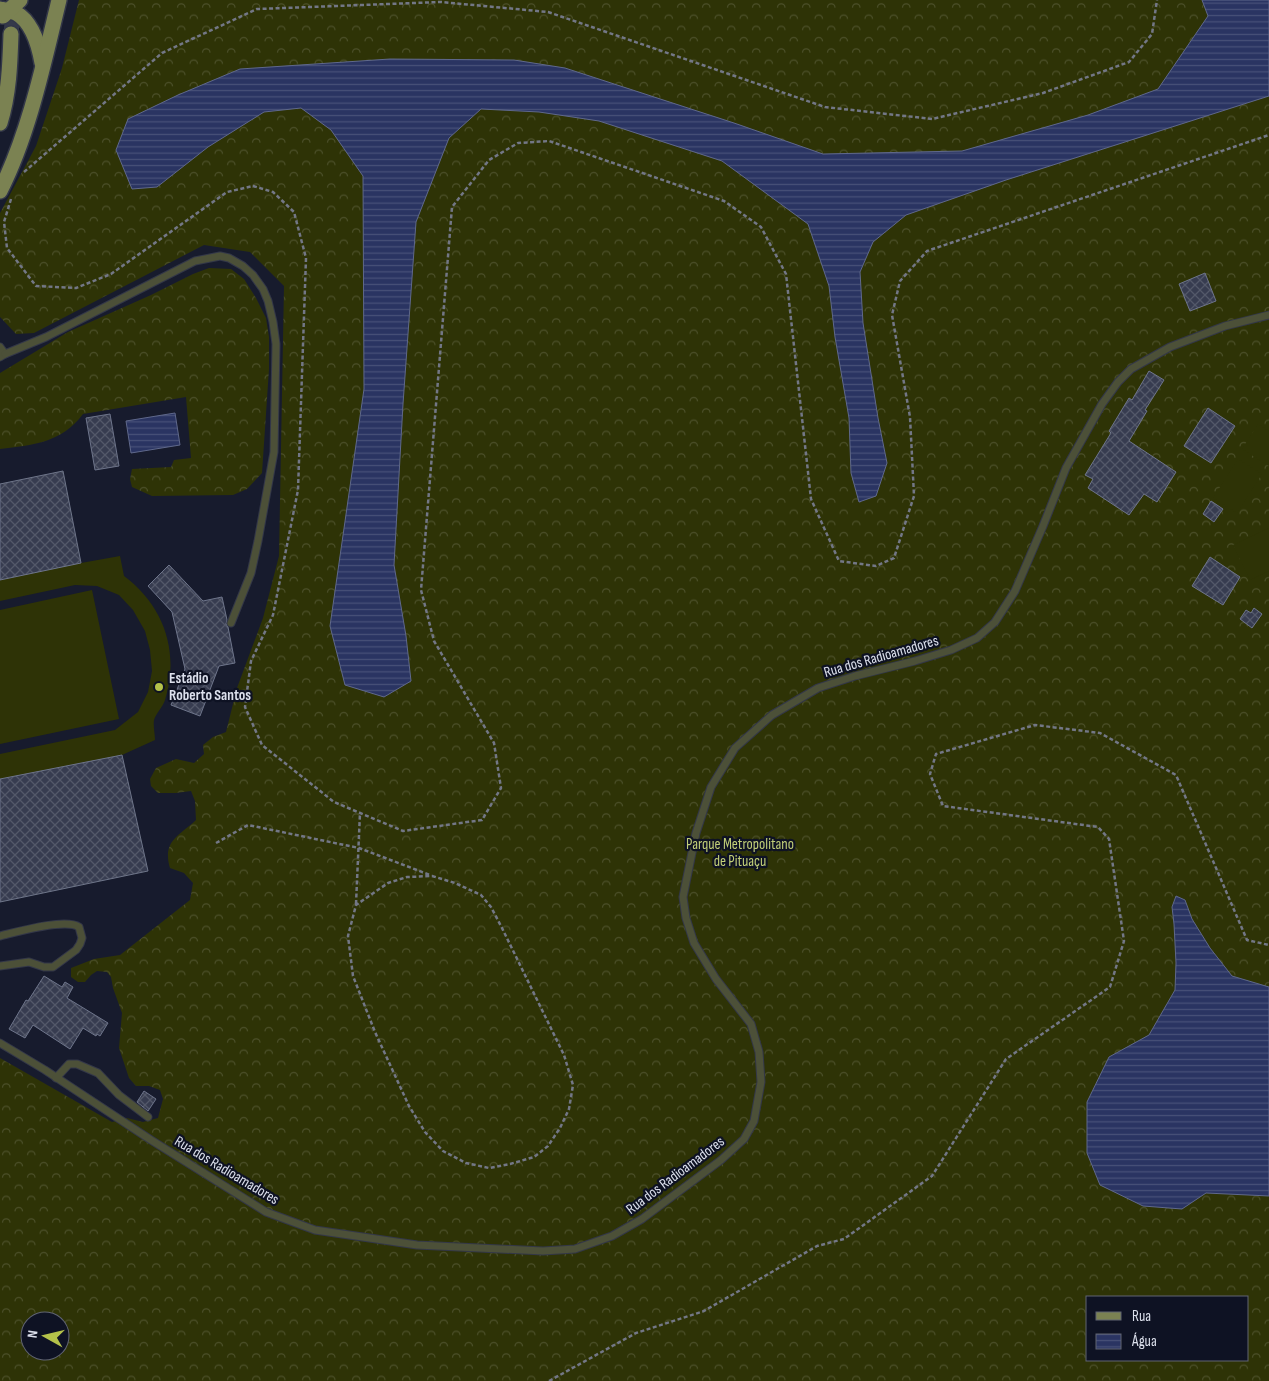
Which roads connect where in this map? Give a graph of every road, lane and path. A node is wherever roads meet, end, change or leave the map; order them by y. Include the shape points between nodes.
1 (20, 0) edge
2 (60, 0) edge
3 (1158, 0) edge
4 (3, 13) edge
5 (11, 34) tunnel mouth
6 (42, 67) junction
7 (0, 123) edge
8 (1269, 135) edge
9 (19, 176) dead end
10 (6, 193) edge
11 (1269, 315) edge
12 (0, 347) edge
13 (2, 355) edge
14 (231, 623) dead end
15 (360, 813) junction
16 (216, 843) dead end
17 (359, 848) junction
18 (432, 876) junction
19 (356, 905) junction
20 (0, 936) edge
21 (1269, 945) edge
22 (0, 966) edge
23 (0, 1043) edge
24 (56, 1078) junction
25 (148, 1117) dead end
26 (549, 1381) edge

1 - 4 main road
2 - 6 main road
3 - 9 path via 1152,34 1129,62 1043,93 932,119 825,107 548,12 441,2 257,9 162,53
4 - 6 main road via 18,14 33,32 40,49
5 - 7 main road via 10,75
6 - 10 main road
8 - 15 path via 927,251 905,275 900,281 892,315 910,417 914,496 894,558 876,566 839,561 811,499 786,274 762,227 724,202 550,141 518,143 489,160 452,207 421,590 434,641 494,743 501,788 482,820 403,831
10 - 15 path via 4,222 7,248 36,286 76,288 111,274 227,192 253,186 273,192 294,212 306,258 298,490 273,615 250,661 245,707 262,745 334,802
11 - 24 lane, Rua dos Radioamadores via 1225,326 1170,347 1131,369 1118,382 1066,468 1015,591 995,622 978,638 915,661 818,688 772,715 736,748 711,787 696,833 683,897 694,943 751,1024 759,1052 761,1082 754,1121 744,1139 721,1160 642,1219 612,1236 575,1249 542,1251 417,1245 315,1230 266,1212
12 - 13 lane
13 - 14 lane via 46,337 195,262 220,256 229,258 253,275 268,301 276,344 274,452 251,574
15 - 17 path
16 - 17 path via 248,825
17 - 18 path
17 - 19 path
18 - 19 path via 407,877 388,883
18 - 19 path via 481,895 491,907 564,1055 573,1085 568,1109 548,1146 534,1157 489,1168 466,1164 443,1151 425,1132 409,1106 353,976 348,936
20 - 22 lane via 61,924 79,927 82,938 76,950 53,967 29,962
21 - 26 path via 1247,940 1176,775 1100,733 1035,725 936,754 930,774 942,806 1098,827 1109,839 1124,941 1110,987 1006,1059 932,1176 844,1239 817,1246 704,1311 636,1333
23 - 24 lane, Rua dos Radioamadores
24 - 25 lane via 69,1064 78,1064 98,1073 119,1095

